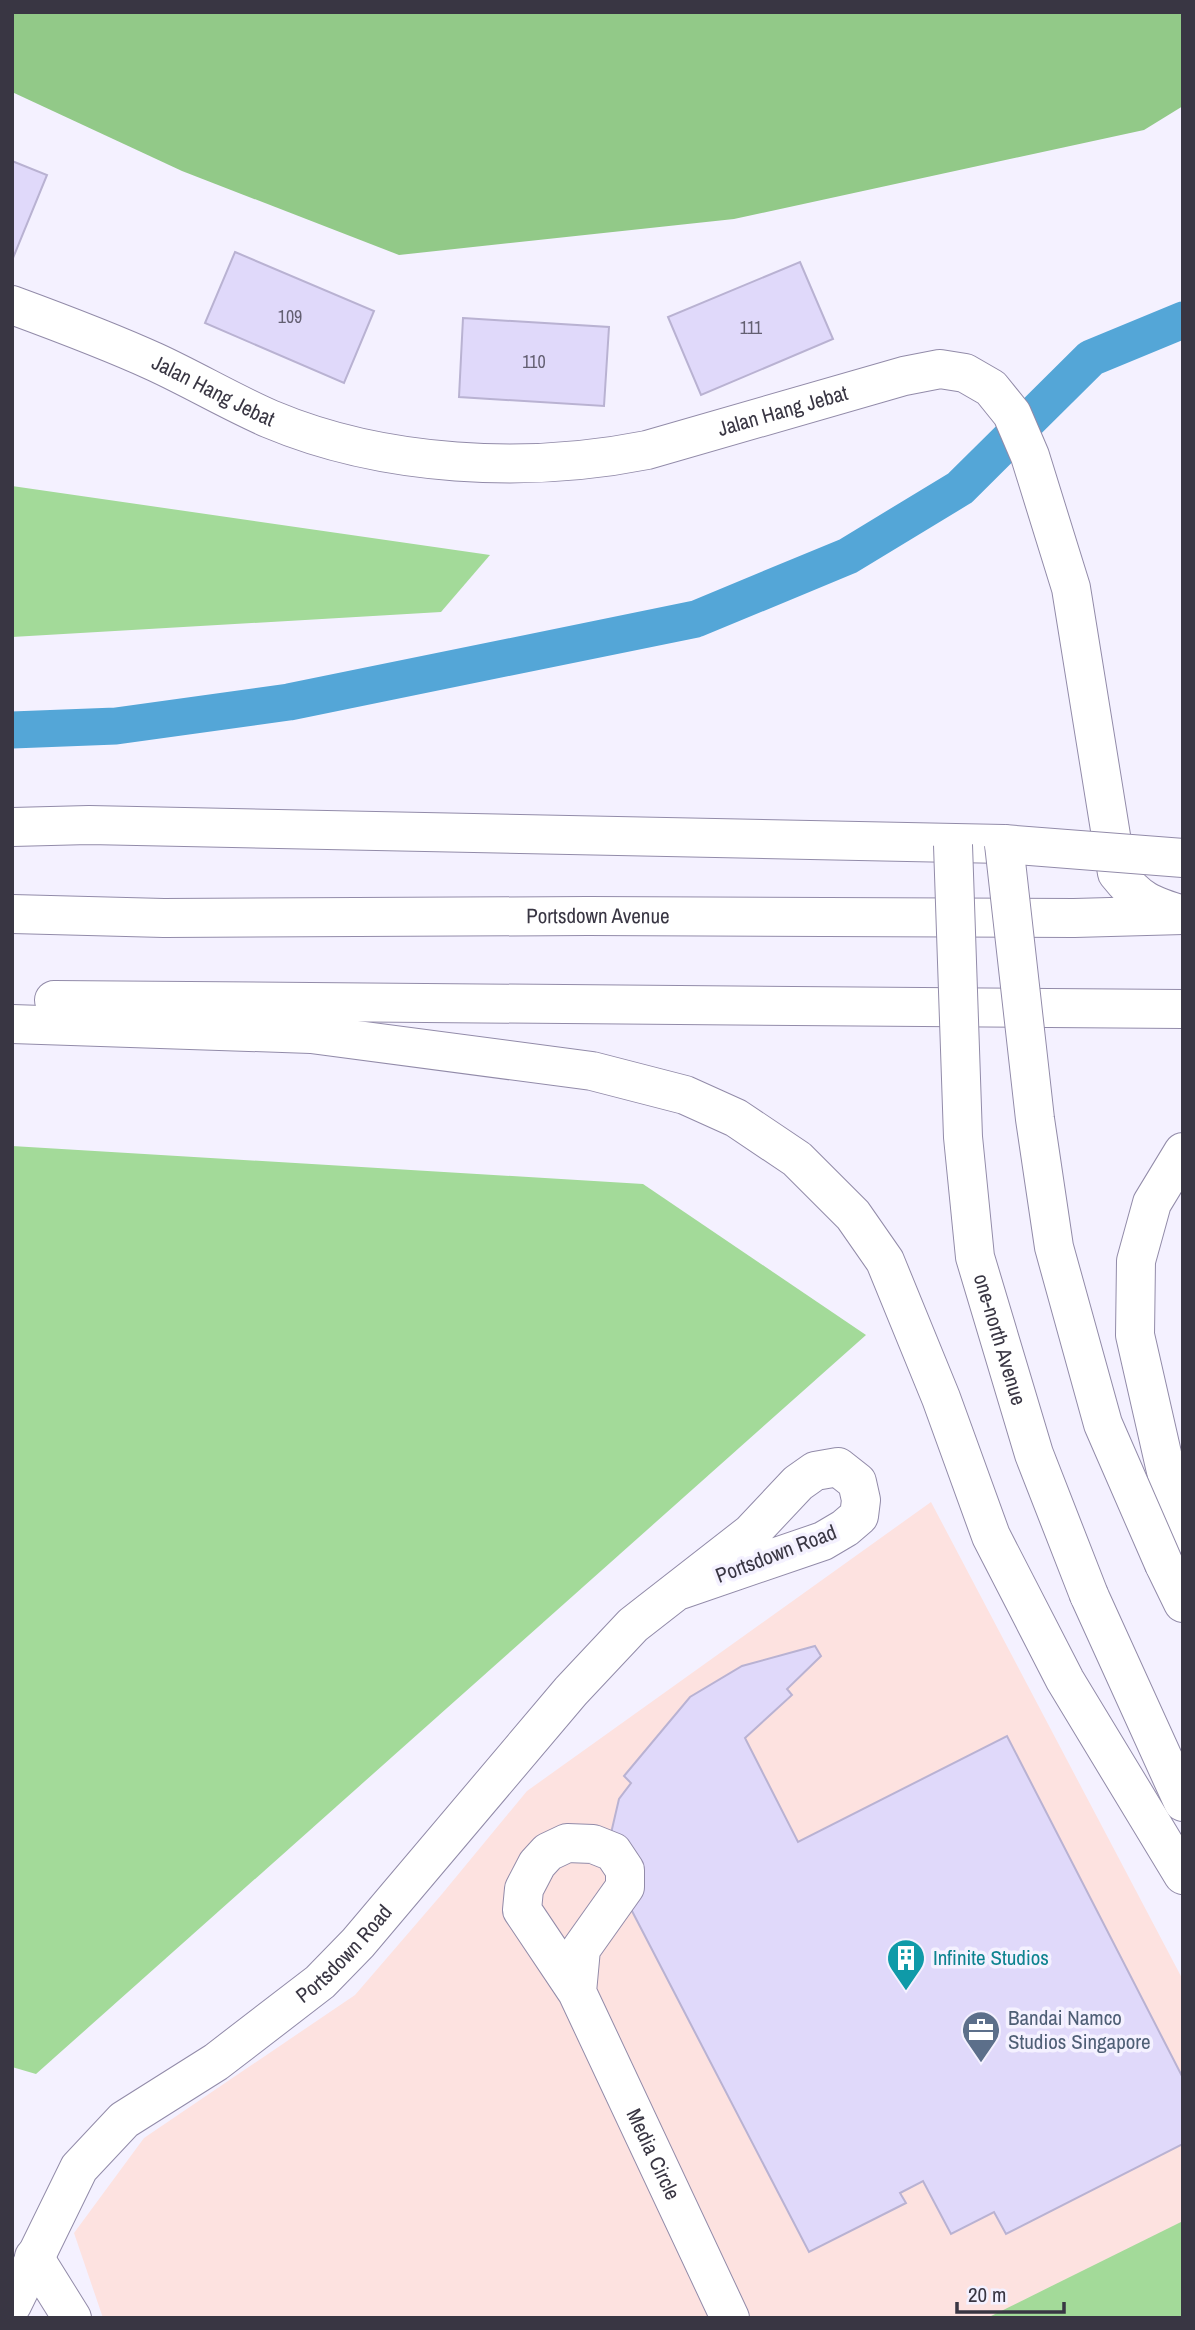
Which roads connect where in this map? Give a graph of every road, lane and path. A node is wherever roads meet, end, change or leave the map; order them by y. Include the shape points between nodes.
1 (12, 305) edge
2 (12, 827) edge
3 (1004, 844) junction
4 (953, 845) junction
5 (1183, 858) edge
6 (1117, 873) junction
7 (12, 914) edge
8 (1183, 915) edge
9 (1058, 918) junction
10 (12, 999) edge
11 (1183, 1009) edge
12 (12, 1024) edge
13 (1183, 1152) edge
14 (1173, 1555) edge
15 (680, 1590) dead end
16 (1183, 1603) edge
17 (1183, 1802) edge
18 (1183, 1875) edge
19 (577, 1992) dead end
20 (34, 2257) junction
21 (12, 2305) edge
22 (72, 2318) edge
23 (730, 2318) edge

1 - 6 main road, Jalan Hang Jebat via 120,346 281,423 336,442 452,461 520,464 608,458 904,376 940,369 965,373 991,388 1012,414 1052,524 1071,588
2 - 4 main road
3 - 4 main road
3 - 5 main road, bridge
3 - 14 main road, bridge via 1054,1247 1103,1424
4 - 17 main road, one-north Avenue, bridge via 963,1136 975,1256 1034,1454 1089,1595
6 - 8 main road via 1133,894
6 - 9 main road via 1104,898
7 - 9 main road, Portsdown Avenue
8 - 9 main road, Portsdown Avenue
10 - 11 main road
12 - 18 main road via 310,1034 592,1071 685,1095 736,1118 797,1159 853,1215 884,1261 991,1536 1065,1680
13 - 14 main road via 1152,1203 1136,1261 1135,1335
14 - 16 main road
15 - 20 main road, Portsdown Road via 633,1625 571,1691 320,1982 216,2062 124,2120 79,2168
19 - 23 main road, Media Circle
20 - 21 main road, Portsdown Road
20 - 22 main road

